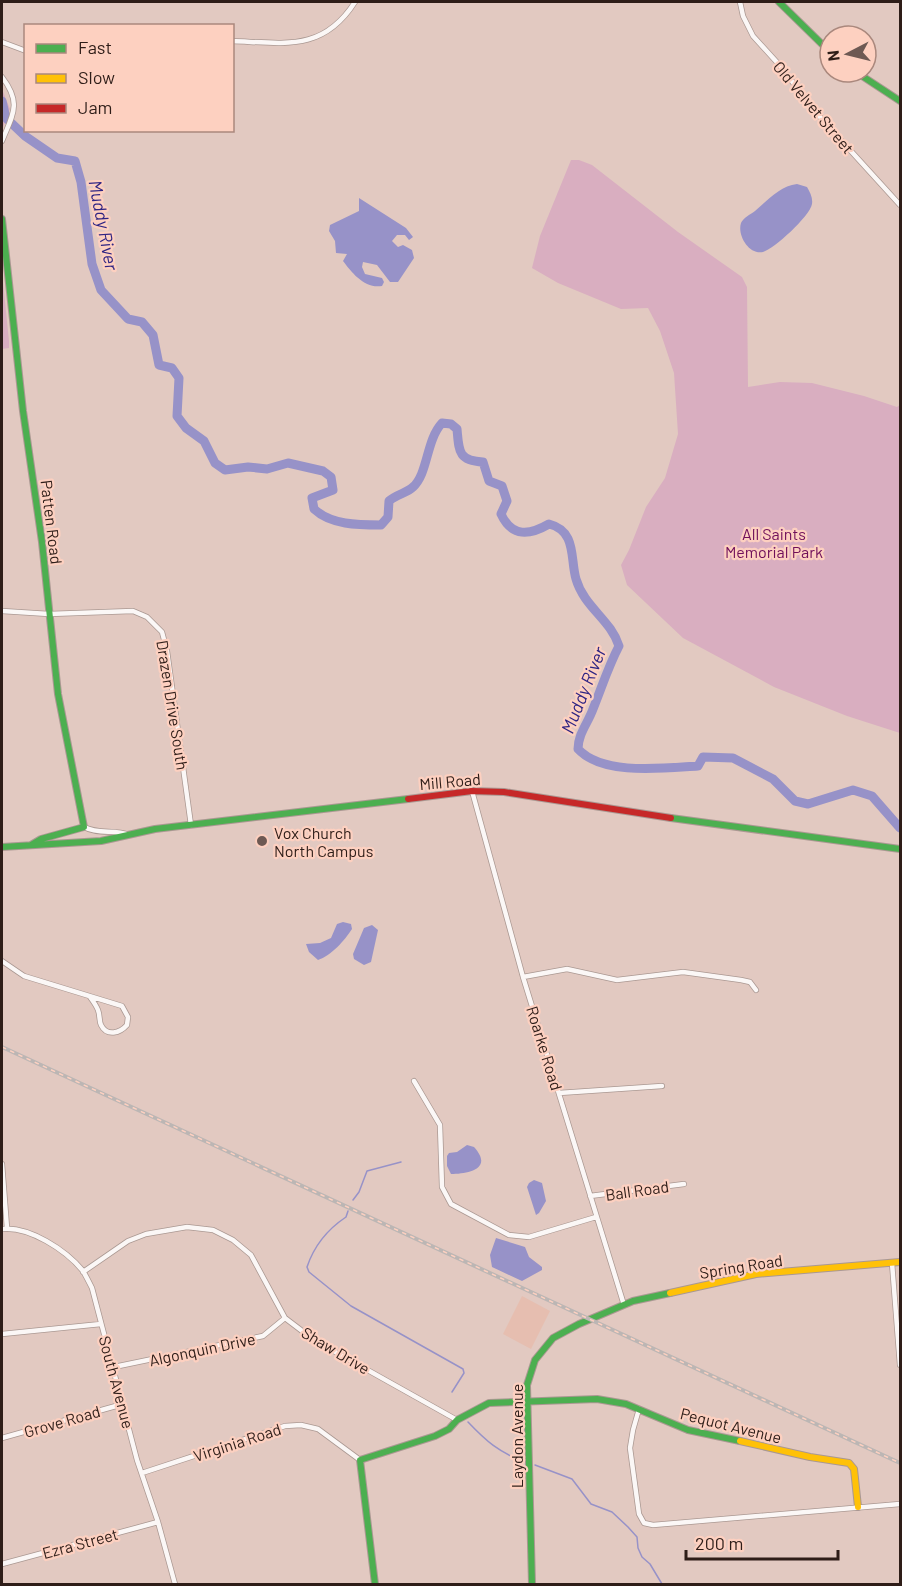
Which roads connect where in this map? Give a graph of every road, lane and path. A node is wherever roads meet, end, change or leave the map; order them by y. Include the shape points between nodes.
1 (355, 2) edge
2 (740, 2) edge
3 (779, 2) edge
4 (818, 40) edge
5 (234, 41) edge
6 (2, 42) edge
7 (24, 50) edge
8 (2, 77) edge
9 (874, 84) edge
10 (900, 101) edge
11 (2, 141) edge
12 (900, 205) edge
13 (2, 219) edge
14 (2, 611) edge
15 (49, 614) junction
16 (472, 791) junction
17 (191, 825) junction
18 (84, 827) junction
19 (129, 835) junction
20 (31, 845) junction
21 (2, 847) edge
22 (900, 849) edge
23 (2, 961) edge
24 (523, 977) junction
25 (756, 990) dead end
26 (90, 997) junction
27 (414, 1081) dead end
28 (662, 1086) dead end
29 (559, 1094) junction
30 (2, 1164) edge
31 (684, 1184) dead end
32 (590, 1196) junction
33 (596, 1217) junction
34 (4, 1228) edge
35 (900, 1262) edge
36 (892, 1263) junction
37 (83, 1272) junction
38 (624, 1305) junction
39 (285, 1318) junction
40 (590, 1319) joint
41 (101, 1324) junction
42 (2, 1334) edge
43 (900, 1365) edge
44 (114, 1367) junction
45 (527, 1402) junction
46 (123, 1404) junction
47 (639, 1410) junction
48 (457, 1420) junction
49 (2, 1438) edge
50 (360, 1460) junction
51 (142, 1473) junction
52 (900, 1504) edge
53 (858, 1508) junction
54 (158, 1522) junction
55 (2, 1564) edge
56 (175, 1584) edge
57 (375, 1584) edge
58 (532, 1584) edge

1 - 5 street via 333,28 317,37 289,42
2 - 12 street, Old Velvet Street via 753,36
3 - 4 street
6 - 7 street
8 - 11 street via 16,105
9 - 10 street
13 - 15 street, Patten Road
14 - 15 street, Drazen Drive South
15 - 17 street, Drazen Drive South via 133,611 147,617 162,632
15 - 18 street, Patten Road via 62,719
16 - 17 street, Mill Road
16 - 22 street, Mill Road via 504,792
16 - 24 street, Roarke Road
17 - 19 street, Mill Road
18 - 19 street
18 - 20 street via 38,839
19 - 20 street, Mill Road via 101,841
20 - 21 street, Mill Road
23 - 26 street via 24,976
24 - 25 street via 567,969 617,980 683,972 750,982
24 - 29 street, Roarke Road
26 - 26 street via 122,1006 128,1017 127,1025 117,1033 104,1029
27 - 33 street via 440,1125 442,1187 451,1204 509,1235 529,1237
28 - 29 street
29 - 32 street, Roarke Road
30 - 34 street
31 - 32 street, Ball Road
32 - 33 street, Roarke Road
33 - 38 street, Roarke Road
34 - 37 street, South Avenue via 37,1236 58,1247
35 - 36 street, Spring Road
36 - 38 street, Spring Road via 756,1274
36 - 43 street
37 - 39 street, Shaw Drive via 146,1234 187,1227 213,1230 251,1255
37 - 41 street, South Avenue via 92,1288
38 - 40 street, Spring Road
39 - 44 street, Algonquin Drive via 263,1336
39 - 48 street, Shaw Drive via 314,1340
40 - 45 street, Laydon Avenue via 559,1334 542,1349 529,1376
41 - 42 street
41 - 44 street, South Avenue
44 - 46 street, South Avenue
45 - 47 street, Pequot Avenue via 609,1400
45 - 48 street, Pequot Avenue via 489,1404
45 - 58 street, Laydon Avenue
46 - 49 street, Grove Road
46 - 51 street, South Avenue
47 - 53 street, Pequot Avenue via 687,1430 849,1463 854,1466
47 - 53 street via 630,1448 639,1514 644,1523
48 - 50 street, Pequot Avenue via 435,1436
50 - 51 street, Virginia Road via 318,1429 301,1425 285,1426
50 - 57 street
51 - 54 street, South Avenue
52 - 53 street
54 - 55 street, Ezra Street
54 - 56 street, South Avenue

